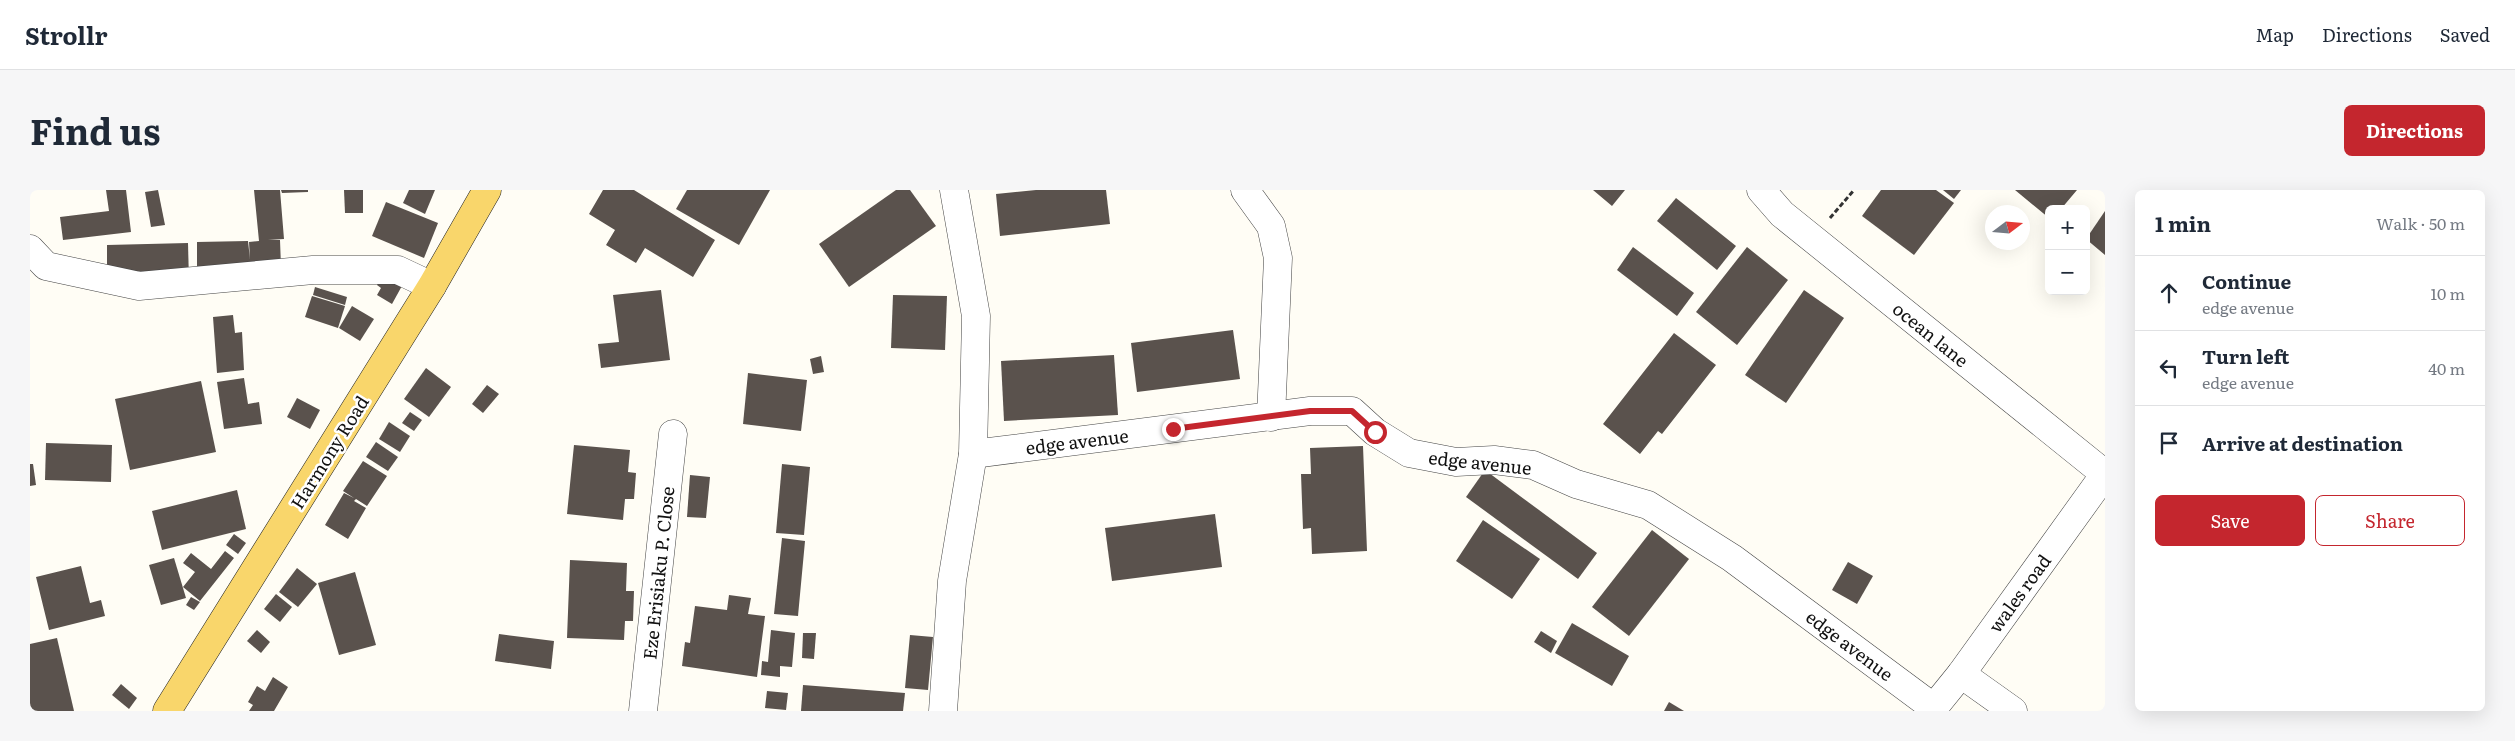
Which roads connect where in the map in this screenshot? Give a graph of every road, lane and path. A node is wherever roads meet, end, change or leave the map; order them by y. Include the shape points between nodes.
1 (487, 190) edge
2 (954, 190) edge
3 (1245, 190) edge
4 (1761, 190) edge
5 (1854, 190) edge
6 (1812, 238) junction
7 (30, 249) edge
8 (432, 286) junction
9 (1271, 416) junction
10 (673, 434) dead end
11 (973, 454) junction
12 (2105, 474) edge
13 (1961, 674) junction
14 (1932, 710) edge
15 (167, 711) edge
16 (643, 711) edge
17 (943, 711) edge
18 (2014, 711) edge

1 - 8 main road, Harmony Road
2 - 11 street via 976,316
3 - 9 street via 1271,226 1278,258
4 - 6 street, ocean lane via 1782,214
5 - 6 path
6 - 12 street, ocean lane
7 - 8 street via 46,266 139,286 313,270 398,270
8 - 15 main road, Harmony Road
9 - 11 street, edge avenue
9 - 14 street, edge avenue via 1310,411 1352,411 1375,432 1409,453 1456,462 1494,460 1533,465 1576,484 1648,505 1732,558
10 - 16 street, Eze Erisiaku P. Close
11 - 17 street via 952,581
12 - 13 street, wales road
13 - 14 street, wales road
13 - 18 street

